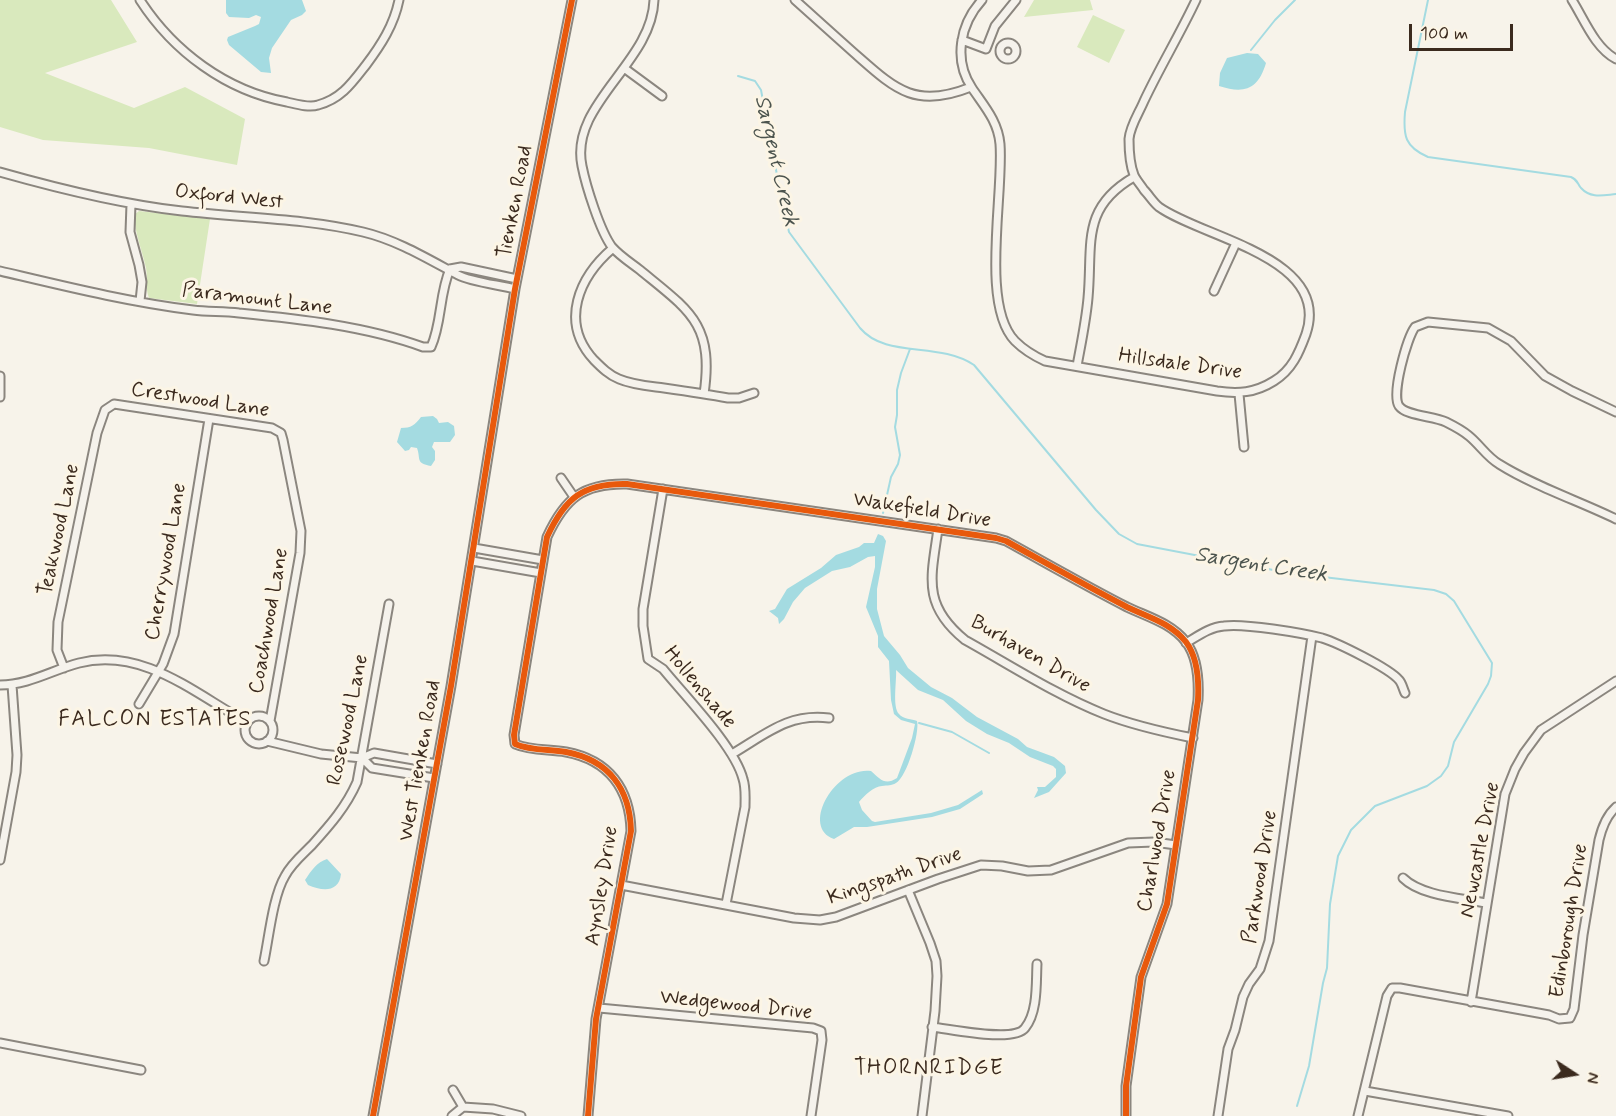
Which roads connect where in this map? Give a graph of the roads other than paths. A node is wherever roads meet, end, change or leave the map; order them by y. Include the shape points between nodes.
1 (140, 0) edge
2 (399, 0) edge
3 (572, 0) edge
4 (654, 0) edge
5 (795, 0) edge
6 (982, 0) edge
7 (1016, 0) edge
8 (1196, 0) edge
9 (1572, 0) edge
10 (962, 40) junction
11 (986, 49) junction
12 (1000, 54) dead end
13 (1616, 59) edge
14 (624, 68) junction
15 (971, 87) junction
16 (662, 96) dead end
17 (0, 172) edge
18 (1134, 177) junction
19 (131, 204) junction
20 (1236, 243) junction
21 (613, 248) junction
22 (450, 269) junction
23 (0, 271) edge
24 (518, 279) junction
25 (515, 289) junction
26 (1214, 291) dead end
27 (140, 301) junction
28 (1077, 366) junction
29 (0, 376) edge
30 (754, 393) dead end
31 (704, 394) junction
32 (1239, 394) junction
33 (0, 398) edge
34 (114, 404) joint
35 (496, 411) joint
36 (1616, 412) edge
37 (209, 419) junction
38 (281, 433) joint
39 (1244, 447) dead end
40 (561, 478) dead end
41 (663, 489) junction
42 (574, 497) junction
43 (1616, 519) edge
44 (938, 529) junction
45 (474, 548) junction
46 (543, 560) junction
47 (472, 561) junction
48 (541, 573) junction
49 (389, 604) dead end
50 (1312, 636) junction
51 (1186, 643) junction
52 (64, 668) junction
53 (158, 671) junction
54 (1616, 681) edge
55 (0, 685) edge
56 (12, 685) junction
57 (1405, 693) dead end
58 (139, 704) dead end
59 (272, 708) junction
60 (236, 716) junction
61 (262, 716) junction
62 (252, 718) junction
63 (829, 718) dead end
64 (270, 721) junction
65 (246, 726) junction
66 (273, 731) junction
67 (1193, 738) junction
68 (267, 741) junction
69 (286, 745) junction
70 (732, 754) junction
71 (362, 758) junction
72 (437, 764) junction
73 (434, 778) junction
74 (1616, 807) edge
75 (1176, 845) junction
76 (0, 860) edge
77 (1403, 878) dead end
78 (621, 885) junction
79 (908, 890) junction
80 (1486, 903) junction
81 (726, 904) junction
82 (264, 961) dead end
83 (1037, 964) dead end
84 (1472, 1002) junction
85 (599, 1008) junction
86 (932, 1027) junction
87 (0, 1043) edge
88 (141, 1070) dead end
89 (453, 1090) dead end
90 (1365, 1091) junction
91 (463, 1107) junction
92 (373, 1116) edge
93 (452, 1116) edge
94 (520, 1116) edge
95 (588, 1116) edge
96 (812, 1116) edge
97 (922, 1116) edge
98 (1126, 1116) edge
99 (1218, 1116) edge
100 (1358, 1116) edge
101 (1508, 1116) edge

1 - 2 street via 174,42 222,79 281,101 316,106 340,96 357,77 393,22
3 - 24 street, Tienken Road
4 - 14 street via 650,26
5 - 15 street via 893,86 916,95 937,97
6 - 10 street, Hillsdale Drive via 968,18
7 - 11 street via 995,26
8 - 18 street via 1132,127 1129,138
9 - 13 street via 1595,39
10 - 11 street
10 - 15 street, Hillsdale Drive via 962,66
11 - 12 street
14 - 16 street
14 - 21 street via 586,123 580,145 582,167
15 - 28 street, Hillsdale Drive via 994,120 1000,143 996,293 1002,318 1014,340 1033,355
17 - 19 street, Oxford West
18 - 20 street, Hillsdale Drive via 1160,207
18 - 28 street via 1111,192 1096,214
19 - 22 street, Oxford West via 361,232 384,238
19 - 27 street via 130,232 142,282
20 - 26 street
20 - 32 street, Hillsdale Drive via 1296,279 1304,291 1309,315 1305,337 1285,373 1266,386
21 - 31 street via 695,320 706,357
21 - 31 street via 585,279 577,304 578,328 589,354 608,374 629,383
22 - 24 street, Oxford West via 461,267
22 - 25 street, Oxford West via 459,275
22 - 27 street, Paramount Lane via 431,347 319,323 195,311
23 - 27 street, Paramount Lane
24 - 25 street, Tienken Road
25 - 35 street, Tienken Road
28 - 32 street, Hillsdale Drive
29 - 33 street
30 - 31 street via 739,398
32 - 39 street
34 - 37 street, Crestwood Lane
34 - 52 street, Teakwood Lane via 100,420 58,622 57,650
35 - 45 street, West Tienken Road
36 - 43 street via 1545,376 1499,333 1475,326 1421,323 1415,327 1396,391 1400,409 1441,419 1470,437 1498,464
37 - 38 street, Crestwood Lane via 272,428
37 - 53 street, Cherrywood Lane via 174,634
38 - 59 street, Coachwood Lane via 301,531
40 - 42 street
41 - 42 street, Wakefield Drive via 612,483
41 - 44 street, Wakefield Drive
41 - 70 street, Hollenshade via 643,609 648,658 663,669
42 - 46 street, Aynsley Drive via 557,516 547,537
44 - 51 street, Wakefield Drive via 1006,541 1154,618
44 - 67 street, Burhaven Drive via 931,585 941,616 958,634 1088,707
45 - 46 street
45 - 47 street, West Tienken Road
46 - 48 street, Aynsley Drive
47 - 48 street
47 - 72 street, West Tienken Road
48 - 78 street, Aynsley Drive via 513,735 515,744 585,758 617,782 625,796 631,831
49 - 71 street, Rosewood Lane
50 - 51 street via 1224,626
50 - 57 street via 1377,665 1400,681
50 - 99 street, Parkwood Drive via 1269,941 1260,969 1243,997 1228,1049
51 - 67 street, Charlwood Drive via 1199,681
52 - 53 street via 113,659
52 - 56 street
53 - 58 street, Cherrywood Lane
53 - 60 street
54 - 80 street, Newcastle Drive via 1541,730 1524,753 1505,794
55 - 56 street
56 - 76 street via 16,771
59 - 61 street, Coachwood Lane
59 - 64 street, Coachwood Lane
60 - 62 street
60 - 65 street
61 - 62 street
61 - 64 street
62 - 65 street
63 - 70 street via 796,718
64 - 66 street
65 - 68 street via 247,736 254,742
66 - 68 street
66 - 69 street
67 - 75 street, Charlwood Drive
68 - 69 street
69 - 71 street
70 - 81 street, Hollenshade via 746,792
71 - 72 street via 374,753
71 - 73 street via 372,768
71 - 82 street, Rosewood Lane via 348,802 284,876
72 - 73 street, West Tienken Road
73 - 92 street, West Tienken Road
74 - 84 street, Edinborough Drive via 1602,826 1570,1018
75 - 79 street, Kingspath Drive via 1128,843 1051,870 981,865
75 - 98 street, Charlwood Drive via 1167,904 1141,977 1126,1086
77 - 80 street via 1424,890
78 - 81 street, Kingspath Drive
78 - 85 street, Aynsley Drive
79 - 81 street, Kingspath Drive via 820,920
79 - 86 street via 936,961
80 - 84 street, Newcastle Drive
83 - 86 street via 1032,1014 1020,1033 1005,1035
84 - 90 street, Edinborough Drive via 1392,988
85 - 95 street, Aynsley Drive
85 - 96 street, Wedgewood Drive via 821,1031
86 - 97 street
87 - 88 street
89 - 91 street
90 - 100 street, Edinborough Drive
90 - 101 street
91 - 93 street
91 - 94 street

